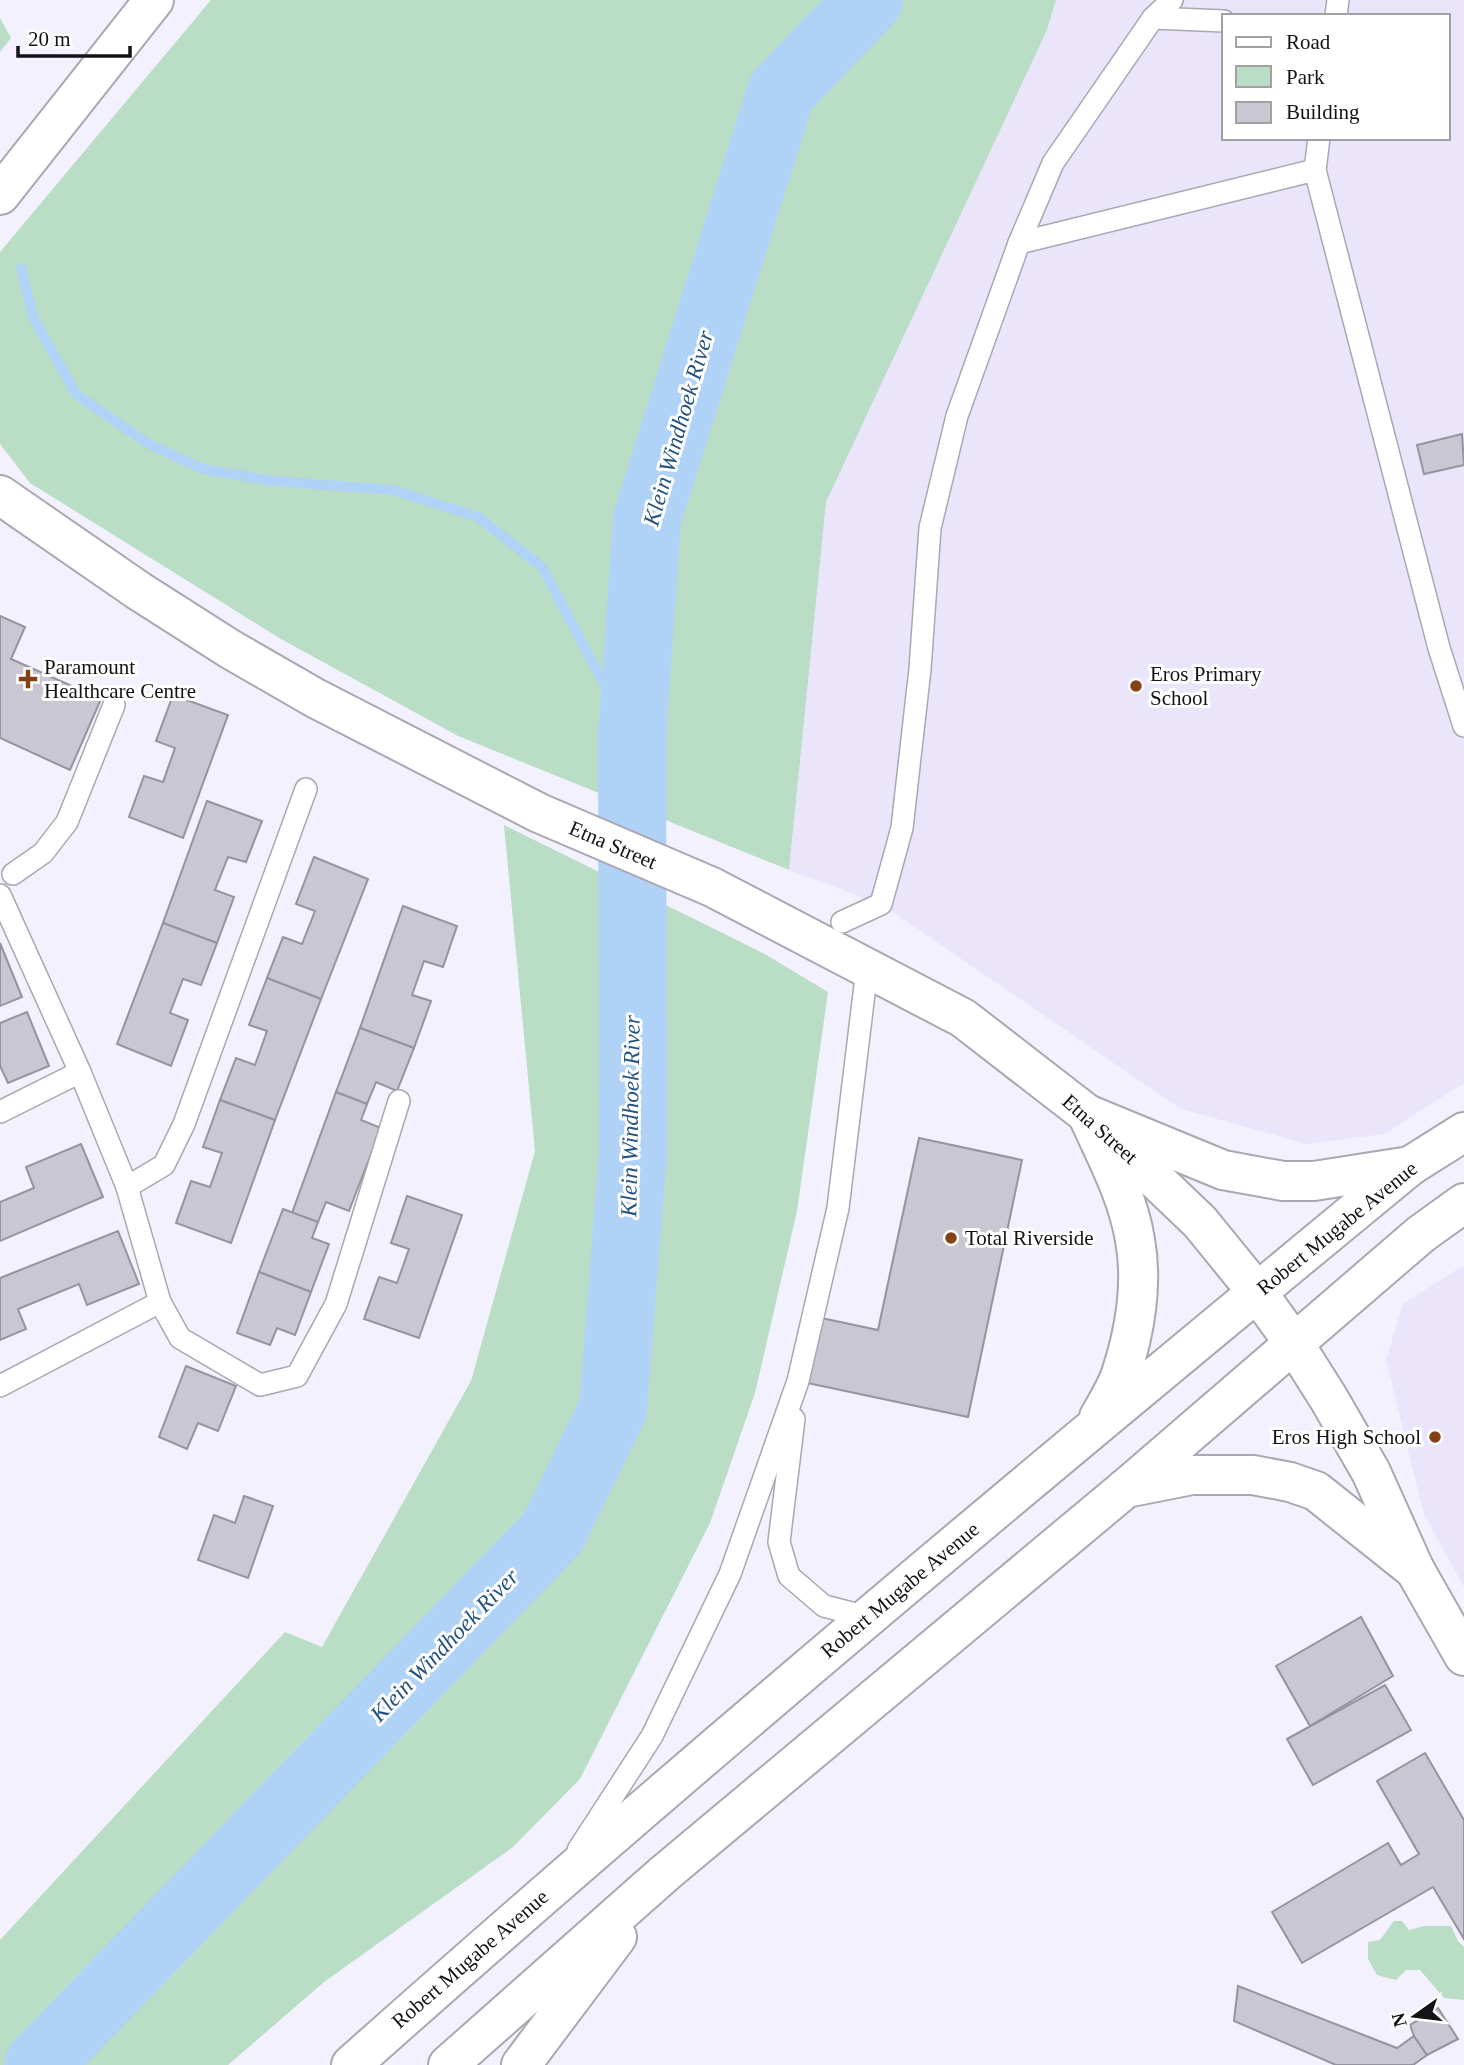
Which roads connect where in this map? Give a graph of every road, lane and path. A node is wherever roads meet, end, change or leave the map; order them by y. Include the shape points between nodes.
1 (154, 0) edge
2 (1172, 0) edge
3 (1153, 18) junction
4 (1222, 22) edge
5 (1319, 140) edge
6 (1315, 170) junction
7 (0, 195) edge
8 (1019, 243) junction
9 (0, 495) edge
10 (114, 705) dead end
11 (1464, 726) edge
12 (306, 789) dead end
13 (13, 874) dead end
14 (0, 895) edge
15 (842, 922) dead end
16 (867, 969) junction
17 (80, 1072) junction
18 (399, 1101) dead end
19 (0, 1112) edge
20 (1087, 1114) junction
21 (1464, 1132) edge
22 (1410, 1166) junction
23 (127, 1186) junction
24 (1464, 1203) edge
25 (1257, 1292) junction
26 (160, 1302) junction
27 (1293, 1342) junction
28 (799, 1381) junction
29 (0, 1385) edge
30 (1077, 1443) junction
31 (1126, 1488) junction
32 (1415, 1570) junction
33 (867, 1617) junction
34 (1464, 1656) edge
35 (665, 1873) junction
36 (556, 1884) junction
37 (351, 2065) edge
38 (448, 2065) edge
39 (522, 2065) edge

1 - 7 main road
2 - 3 lane
3 - 4 lane
3 - 8 lane via 1053,163
5 - 6 lane
6 - 8 lane
6 - 11 lane via 1439,648
8 - 15 lane via 957,416 930,528 902,828 881,904
9 - 16 main road, Etna Street via 139,591 315,698 539,813 712,887
10 - 13 lane via 67,822 43,853
12 - 23 lane via 184,1124 164,1165
14 - 17 lane
16 - 20 main road, Etna Street via 963,1018
16 - 28 lane via 838,1208
17 - 19 lane
17 - 23 lane
18 - 26 lane via 336,1304 297,1376 260,1385 180,1338
20 - 22 main road via 1223,1170 1283,1181 1314,1181
20 - 25 main road, Etna Street via 1200,1222
20 - 30 main road via 1123,1196 1136,1240 1138,1287 1121,1376 1099,1418
21 - 22 main road, Robert Mugabe Avenue
22 - 25 main road, Robert Mugabe Avenue
23 - 26 lane
24 - 27 main road
25 - 27 main road, Etna Street
25 - 30 main road, Robert Mugabe Avenue
26 - 29 lane
27 - 31 main road
27 - 32 main road, Etna Street via 1371,1472
28 - 33 lane via 779,1542 782,1553 789,1576 824,1606
28 - 36 lane via 730,1574 652,1736
30 - 33 main road, Robert Mugabe Avenue
31 - 32 main road via 1192,1475 1253,1475 1290,1482 1316,1491
31 - 35 main road
32 - 34 main road, Etna Street
33 - 36 main road, Robert Mugabe Avenue
35 - 38 main road
35 - 39 main road
36 - 37 main road, Robert Mugabe Avenue

